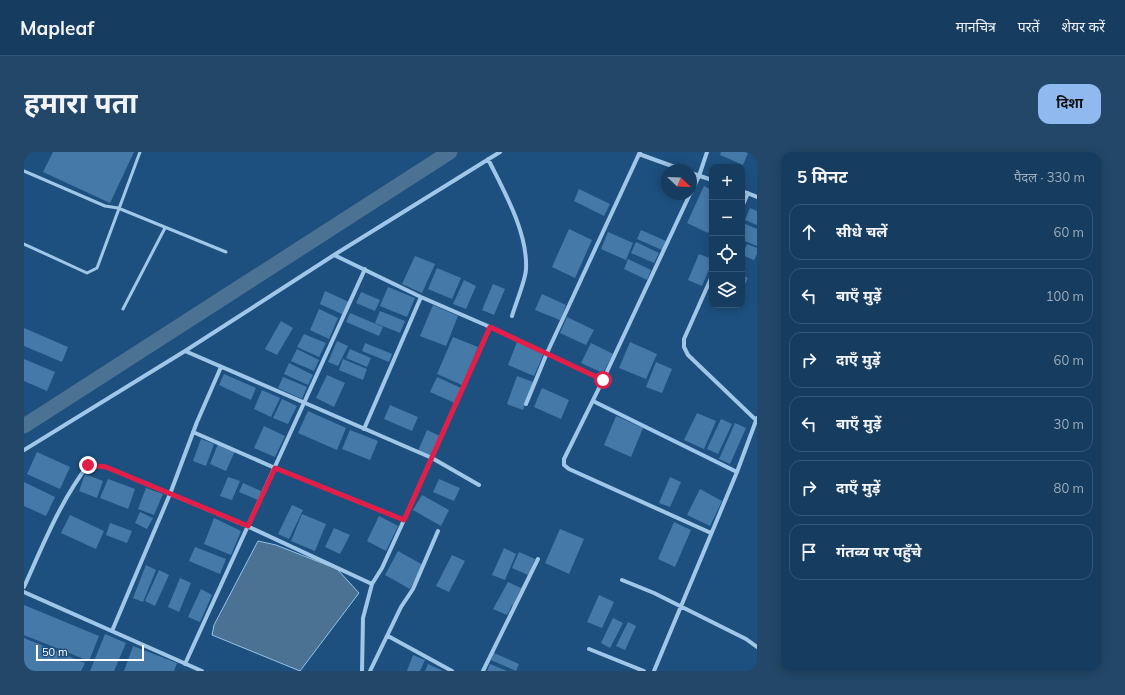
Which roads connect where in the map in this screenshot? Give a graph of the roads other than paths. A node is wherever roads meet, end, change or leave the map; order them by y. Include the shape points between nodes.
1 (140, 152) edge
2 (500, 152) edge
3 (707, 152) edge
4 (640, 153) edge
5 (488, 159) junction
6 (668, 164) edge
7 (24, 171) edge
8 (699, 176) junction
9 (709, 179) edge
10 (697, 180) edge
11 (745, 192) edge
12 (748, 193) junction
13 (757, 196) edge
14 (688, 200) edge
15 (745, 200) edge
16 (118, 208) junction
17 (165, 228) junction
18 (24, 244) edge
19 (226, 252) dead end
20 (334, 255) junction
21 (365, 269) junction
22 (709, 283) edge
23 (421, 297) junction
24 (123, 309) dead end
25 (512, 316) dead end
26 (490, 327) junction
27 (185, 351) junction
28 (547, 354) junction
29 (222, 367) junction
30 (603, 380) junction
31 (593, 401) junction
32 (304, 403) junction
33 (526, 404) dead end
34 (757, 419) edge
35 (364, 429) junction
36 (193, 432) junction
37 (24, 450) edge
38 (432, 458) junction
39 (275, 468) junction
40 (736, 472) junction
41 (479, 485) dead end
42 (170, 494) junction
43 (404, 520) junction
44 (248, 526) junction
45 (438, 531) dead end
46 (711, 533) junction
47 (538, 559) dead end
48 (622, 580) dead end
49 (372, 584) junction
50 (24, 587) edge
51 (24, 592) edge
52 (681, 607) junction
53 (112, 631) junction
54 (388, 636) junction
55 (757, 647) edge
56 (589, 648) dead end
57 (186, 664) junction
58 (202, 671) edge
59 (362, 671) edge
60 (370, 671) edge
61 (452, 671) edge
62 (483, 671) edge
63 (644, 671) edge
64 (654, 671) edge

1 - 16 lane
2 - 5 street
3 - 8 street
4 - 6 street
4 - 28 street
5 - 20 street
5 - 25 street via 512,207 524,244 526,270
7 - 16 lane via 105,206
8 - 9 street
8 - 10 street
11 - 12 street
12 - 13 street
12 - 15 street
14 - 30 street
16 - 17 lane
16 - 18 lane via 97,268 92,272 87,273
17 - 19 lane
17 - 24 lane
20 - 21 street
20 - 27 street
21 - 23 street
21 - 32 street
22 - 34 street via 684,339 684,347 688,355
23 - 26 street
23 - 35 street
26 - 28 street
26 - 38 street
27 - 29 street
27 - 37 street
28 - 30 street
28 - 33 street
29 - 32 street
29 - 36 street
30 - 31 street
31 - 40 street
31 - 46 street via 564,459 564,465 569,470
32 - 35 street
32 - 39 street
34 - 40 street
35 - 38 street
36 - 39 street
36 - 42 street
38 - 41 street
38 - 43 street
39 - 43 street
39 - 44 street
40 - 46 street
42 - 44 street
42 - 50 street via 106,467 88,465 52,526
42 - 53 street
43 - 49 street
44 - 49 street
44 - 57 street
45 - 54 street via 413,589 401,607
46 - 52 street
47 - 62 street
48 - 52 street
49 - 59 street via 363,618
51 - 53 street
52 - 55 street
52 - 64 street
53 - 57 street
54 - 60 street
54 - 61 street
56 - 63 street
57 - 58 street

